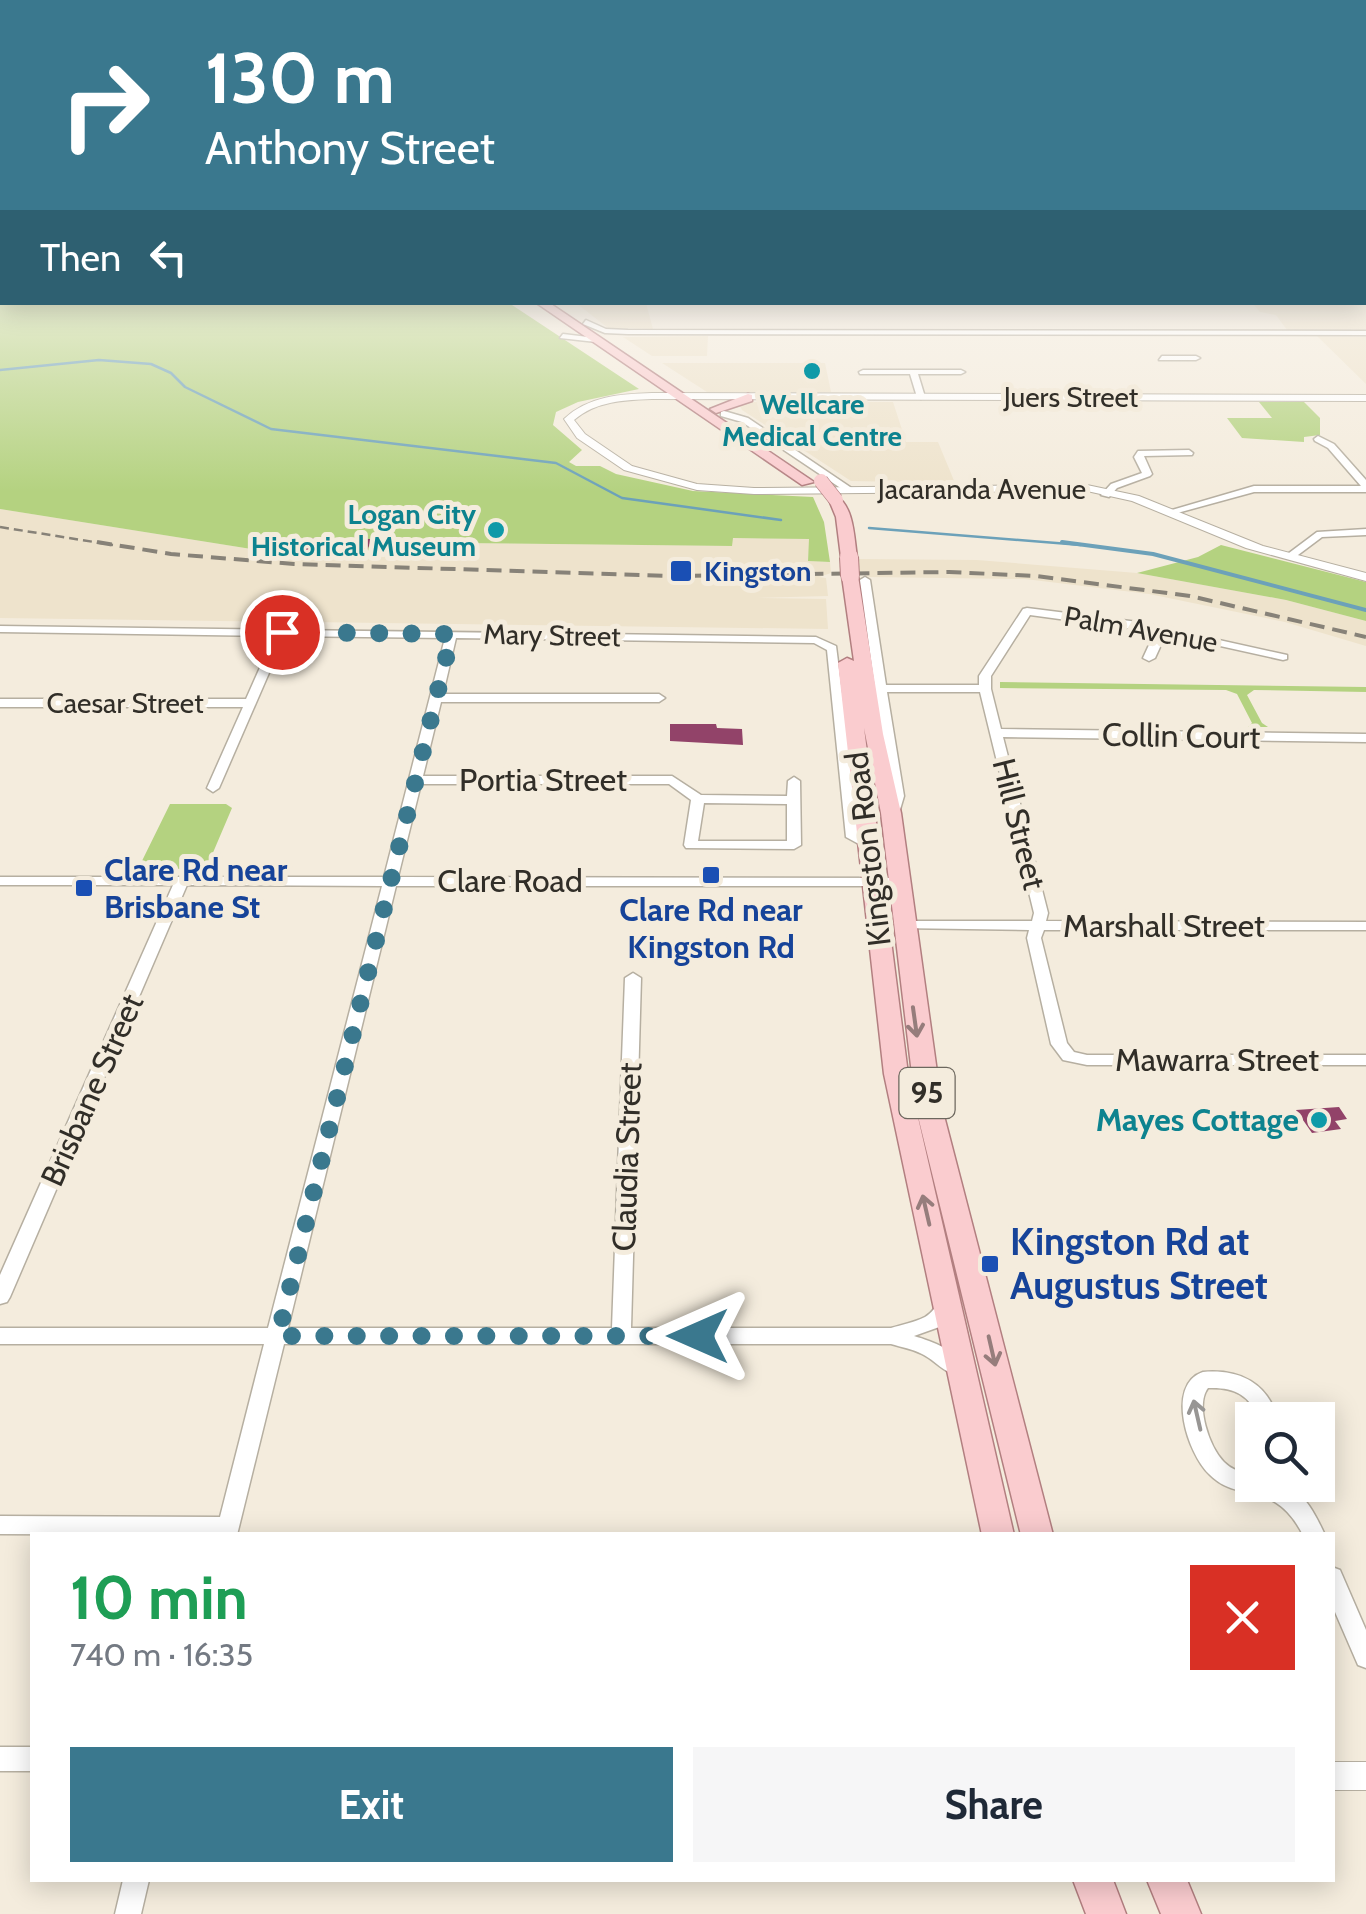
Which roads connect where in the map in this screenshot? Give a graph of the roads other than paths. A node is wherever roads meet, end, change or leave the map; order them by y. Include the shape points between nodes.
1 (556, 313) edge
2 (573, 313) edge
3 (586, 322) junction
4 (1273, 324) dead end
5 (628, 332) junction
6 (1167, 333) junction
7 (1282, 333) junction
8 (1366, 333) edge
9 (603, 340) junction
10 (1162, 358) dead end
11 (1182, 358) junction
12 (1196, 358) dead end
13 (863, 372) dead end
14 (913, 372) junction
15 (960, 372) dead end
16 (668, 388) junction
17 (776, 396) junction
18 (648, 397) junction
19 (690, 397) junction
20 (921, 397) junction
21 (748, 398) junction
22 (1366, 398) edge
23 (618, 401) junction
24 (720, 411) junction
25 (1318, 439) dead end
26 (1188, 452) dead end
27 (814, 482) junction
28 (1366, 487) edge
29 (754, 491) junction
30 (1107, 493) junction
31 (835, 496) junction
32 (1170, 512) junction
33 (1192, 525) junction
34 (1366, 532) edge
35 (1290, 556) junction
36 (851, 577) junction
37 (1366, 577) edge
38 (0, 629) edge
39 (1162, 630) junction
40 (282, 632) junction
41 (452, 634) junction
42 (1283, 657) dead end
43 (1149, 658) dead end
44 (881, 688) junction
45 (985, 690) junction
46 (436, 698) junction
47 (659, 698) dead end
48 (0, 704) edge
49 (250, 704) junction
50 (996, 733) junction
51 (1366, 738) edge
52 (414, 780) junction
53 (794, 781) dead end
54 (213, 788) dead end
55 (698, 799) junction
56 (792, 800) junction
57 (891, 813) junction
58 (868, 844) junction
59 (0, 881) edge
60 (182, 881) junction
61 (390, 881) junction
62 (872, 882) junction
63 (900, 882) junction
64 (902, 925) junction
65 (1038, 926) junction
66 (1366, 926) edge
67 (880, 959) junction
68 (633, 978) dead end
69 (1069, 1056) joint
70 (1366, 1060) edge
71 (0, 1297) edge
72 (948, 1305) junction
73 (0, 1336) edge
74 (278, 1336) junction
75 (621, 1336) junction
76 (890, 1336) junction
77 (961, 1370) junction
78 (1259, 1402) edge
79 (1235, 1479) edge
80 (1294, 1502) edge
81 (0, 1524) edge
82 (227, 1530) edge
83 (997, 1532) edge
84 (1036, 1532) edge
85 (1312, 1532) edge
86 (1335, 1584) edge
87 (1366, 1657) edge
88 (0, 1759) edge
89 (30, 1759) edge
90 (1335, 1776) edge
91 (1366, 1776) edge
92 (136, 1882) edge
93 (1093, 1882) edge
94 (1168, 1882) edge
95 (128, 1914) edge
96 (1106, 1914) edge
97 (1181, 1914) edge

1 - 9 main road, Kingston Road / 95
2 - 3 main road, Kingston Road / 95
3 - 5 street
3 - 9 main road, Kingston Road / 95
4 - 7 street
5 - 6 street
5 - 9 street
6 - 7 street
6 - 11 street
7 - 8 street
9 - 16 main road, Kingston Road / 95
9 - 19 main road, Kingston Road / 95
10 - 11 street
11 - 12 street
13 - 14 street
14 - 15 street
14 - 20 street
16 - 18 main road
16 - 19 main road, Kingston Road / 95
17 - 19 street, Juers Street
17 - 20 street, Juers Street
17 - 21 street, Juers Street
18 - 19 street, Jacaranda Avenue
18 - 23 street, Jacaranda Avenue
19 - 21 street, Juers Street
19 - 23 street, Jacaranda Avenue
19 - 24 main road, Kingston Road / 95
19 - 27 main road, Kingston Road / 95
20 - 22 street, Juers Street
21 - 24 main road
23 - 29 street, Jacaranda Avenue via 580,410 570,424 634,471 686,485
24 - 27 main road, Kingston Road / 95
24 - 31 street, Kingston Road via 744,420
25 - 28 street
26 - 30 street via 1141,453 1148,474
27 - 31 main road, Kingston Road / 95
28 - 32 street via 1248,490
29 - 30 street, Jacaranda Avenue
29 - 31 street, Jacaranda Avenue
30 - 31 street, Jacaranda Avenue via 1066,488
30 - 32 street, Jacaranda Avenue
30 - 33 street, Jacaranda Avenue
31 - 36 main road, Kingston Road / 95, bridge via 830,516
32 - 33 street, Jacaranda Avenue
33 - 35 street, Jacaranda Avenue
34 - 35 street via 1320,534
35 - 37 street, Jacaranda Avenue
36 - 44 street, Kingston Road
36 - 57 main road, Kingston Road / 95
36 - 58 main road, Kingston Road / 95
38 - 40 street, Mary Street
39 - 42 street, Palm Avenue
39 - 43 street
39 - 45 street, Palm Avenue via 1028,611 986,676
40 - 41 street, Mary Street
40 - 49 street
41 - 46 street
41 - 58 street, Mary Street via 803,637 832,648 853,837
44 - 45 street
44 - 57 street, Kingston Road via 898,806
45 - 50 street, Hill Street
46 - 47 street
46 - 52 street
48 - 49 street, Caesar Street
49 - 54 street
50 - 51 street, Collin Court
50 - 65 street, Hill Street via 1042,913
52 - 55 street, Portia Street via 672,780
52 - 61 street
53 - 56 street
55 - 56 street
55 - 56 street via 691,845 794,845
57 - 63 main road, Kingston Road / 95
58 - 62 main road, Kingston Road / 95
59 - 60 street, Clare Road
60 - 61 street, Clare Road
60 - 71 street, Brisbane Street
61 - 62 street, Clare Road
61 - 74 street
62 - 63 street, Clare Road
62 - 67 main road, Kingston Road / 95
63 - 64 main road, Kingston Road / 95
64 - 65 street, Marshall Street
64 - 67 main road via 886,930 888,950
64 -> 84 main road, Kingston Road / 95 via 929,1108
65 - 66 street, Marshall Street
65 - 69 street, Hill Street via 1034,938 1059,1044
72 -> 67 main road, Kingston Road / 95 via 896,1074
68 - 75 street, Claudia Street
69 - 70 street, Mawarra Street
72 - 76 street via 936,1321
72 - 77 main road, Kingston Road / 95
73 - 74 street
74 - 75 street
74 - 82 street
75 - 76 street
76 - 77 street via 931,1349
77 - 83 main road, Kingston Road / 95
79 -> 78 street via 1208,1457 1194,1389 1203,1380 1236,1380 1252,1388
80 - 85 street
81 - 82 street
86 - 87 street
88 - 89 street
90 - 91 street
92 - 95 street
93 - 96 main road
94 - 97 main road

